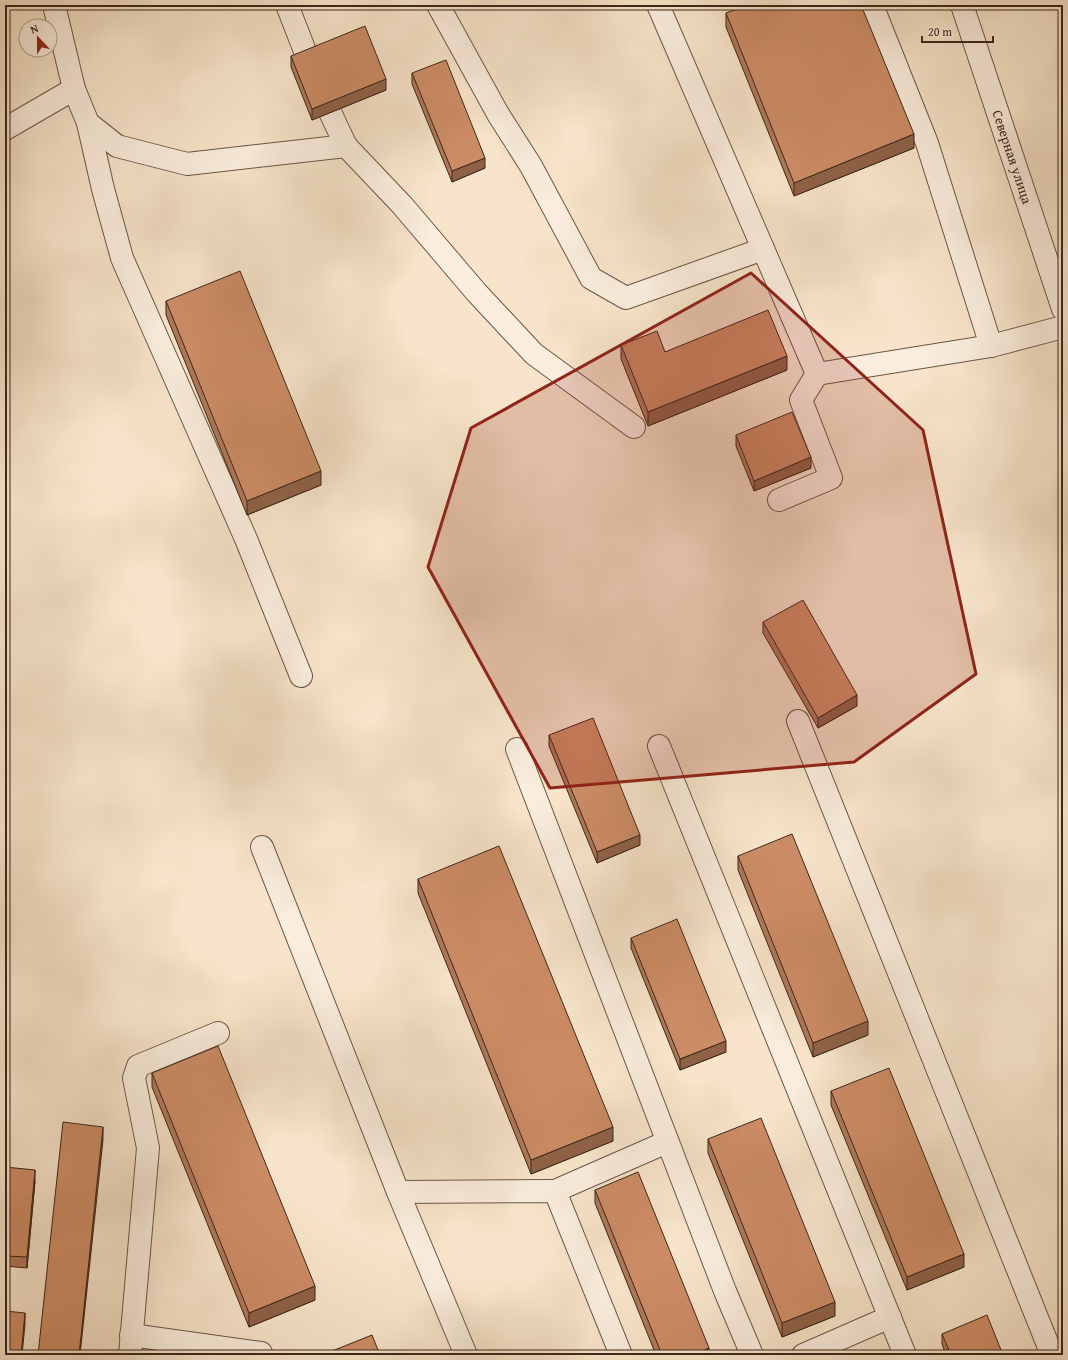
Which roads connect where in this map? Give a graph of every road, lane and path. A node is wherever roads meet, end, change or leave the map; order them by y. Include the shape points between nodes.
1 (54, 5) edge
2 (287, 5) edge
3 (438, 5) edge
4 (658, 5) edge
5 (872, 5) edge
6 (962, 5) edge
7 (308, 60) edge
8 (74, 89) junction
9 (330, 112) edge
10 (88, 123) junction
11 (5, 129) edge
12 (346, 146) junction
13 (763, 249) junction
14 (1063, 309) edge
15 (1063, 328) edge
16 (991, 346) junction
17 (817, 374) junction
18 (634, 427) dead end
19 (779, 500) dead end
20 (302, 676) dead end
21 (798, 721) dead end
22 (659, 746) dead end
23 (517, 749) dead end
24 (262, 847) dead end
25 (218, 1033) dead end
26 (668, 1142) junction
27 (555, 1191) junction
28 (398, 1192) junction
29 (890, 1318) junction
30 (131, 1345) edge
31 (262, 1355) edge
32 (466, 1355) edge
33 (621, 1355) edge
34 (752, 1355) edge
35 (803, 1355) edge
36 (905, 1355) edge
37 (1052, 1355) edge

1 - 8 street
2 - 7 street
3 - 13 street via 498,114 531,166 591,278 626,298
4 - 13 street
5 - 16 street via 926,143
6 - 14 street, Северная улица
8 - 10 street
8 - 11 street
9 - 12 street
10 - 12 street via 117,146 187,164
10 - 20 street via 122,258 246,539
12 - 18 street via 534,354
13 - 17 street
15 - 16 street
16 - 17 street
17 - 19 street via 801,400 831,478
21 - 37 street
22 - 29 street
23 - 26 street
24 - 28 street
25 - 30 street via 138,1066 134,1078 148,1148
26 - 27 street
26 - 34 street
27 - 28 street
27 - 33 street
28 - 32 street
29 - 35 street
29 - 36 street
30 - 31 street

